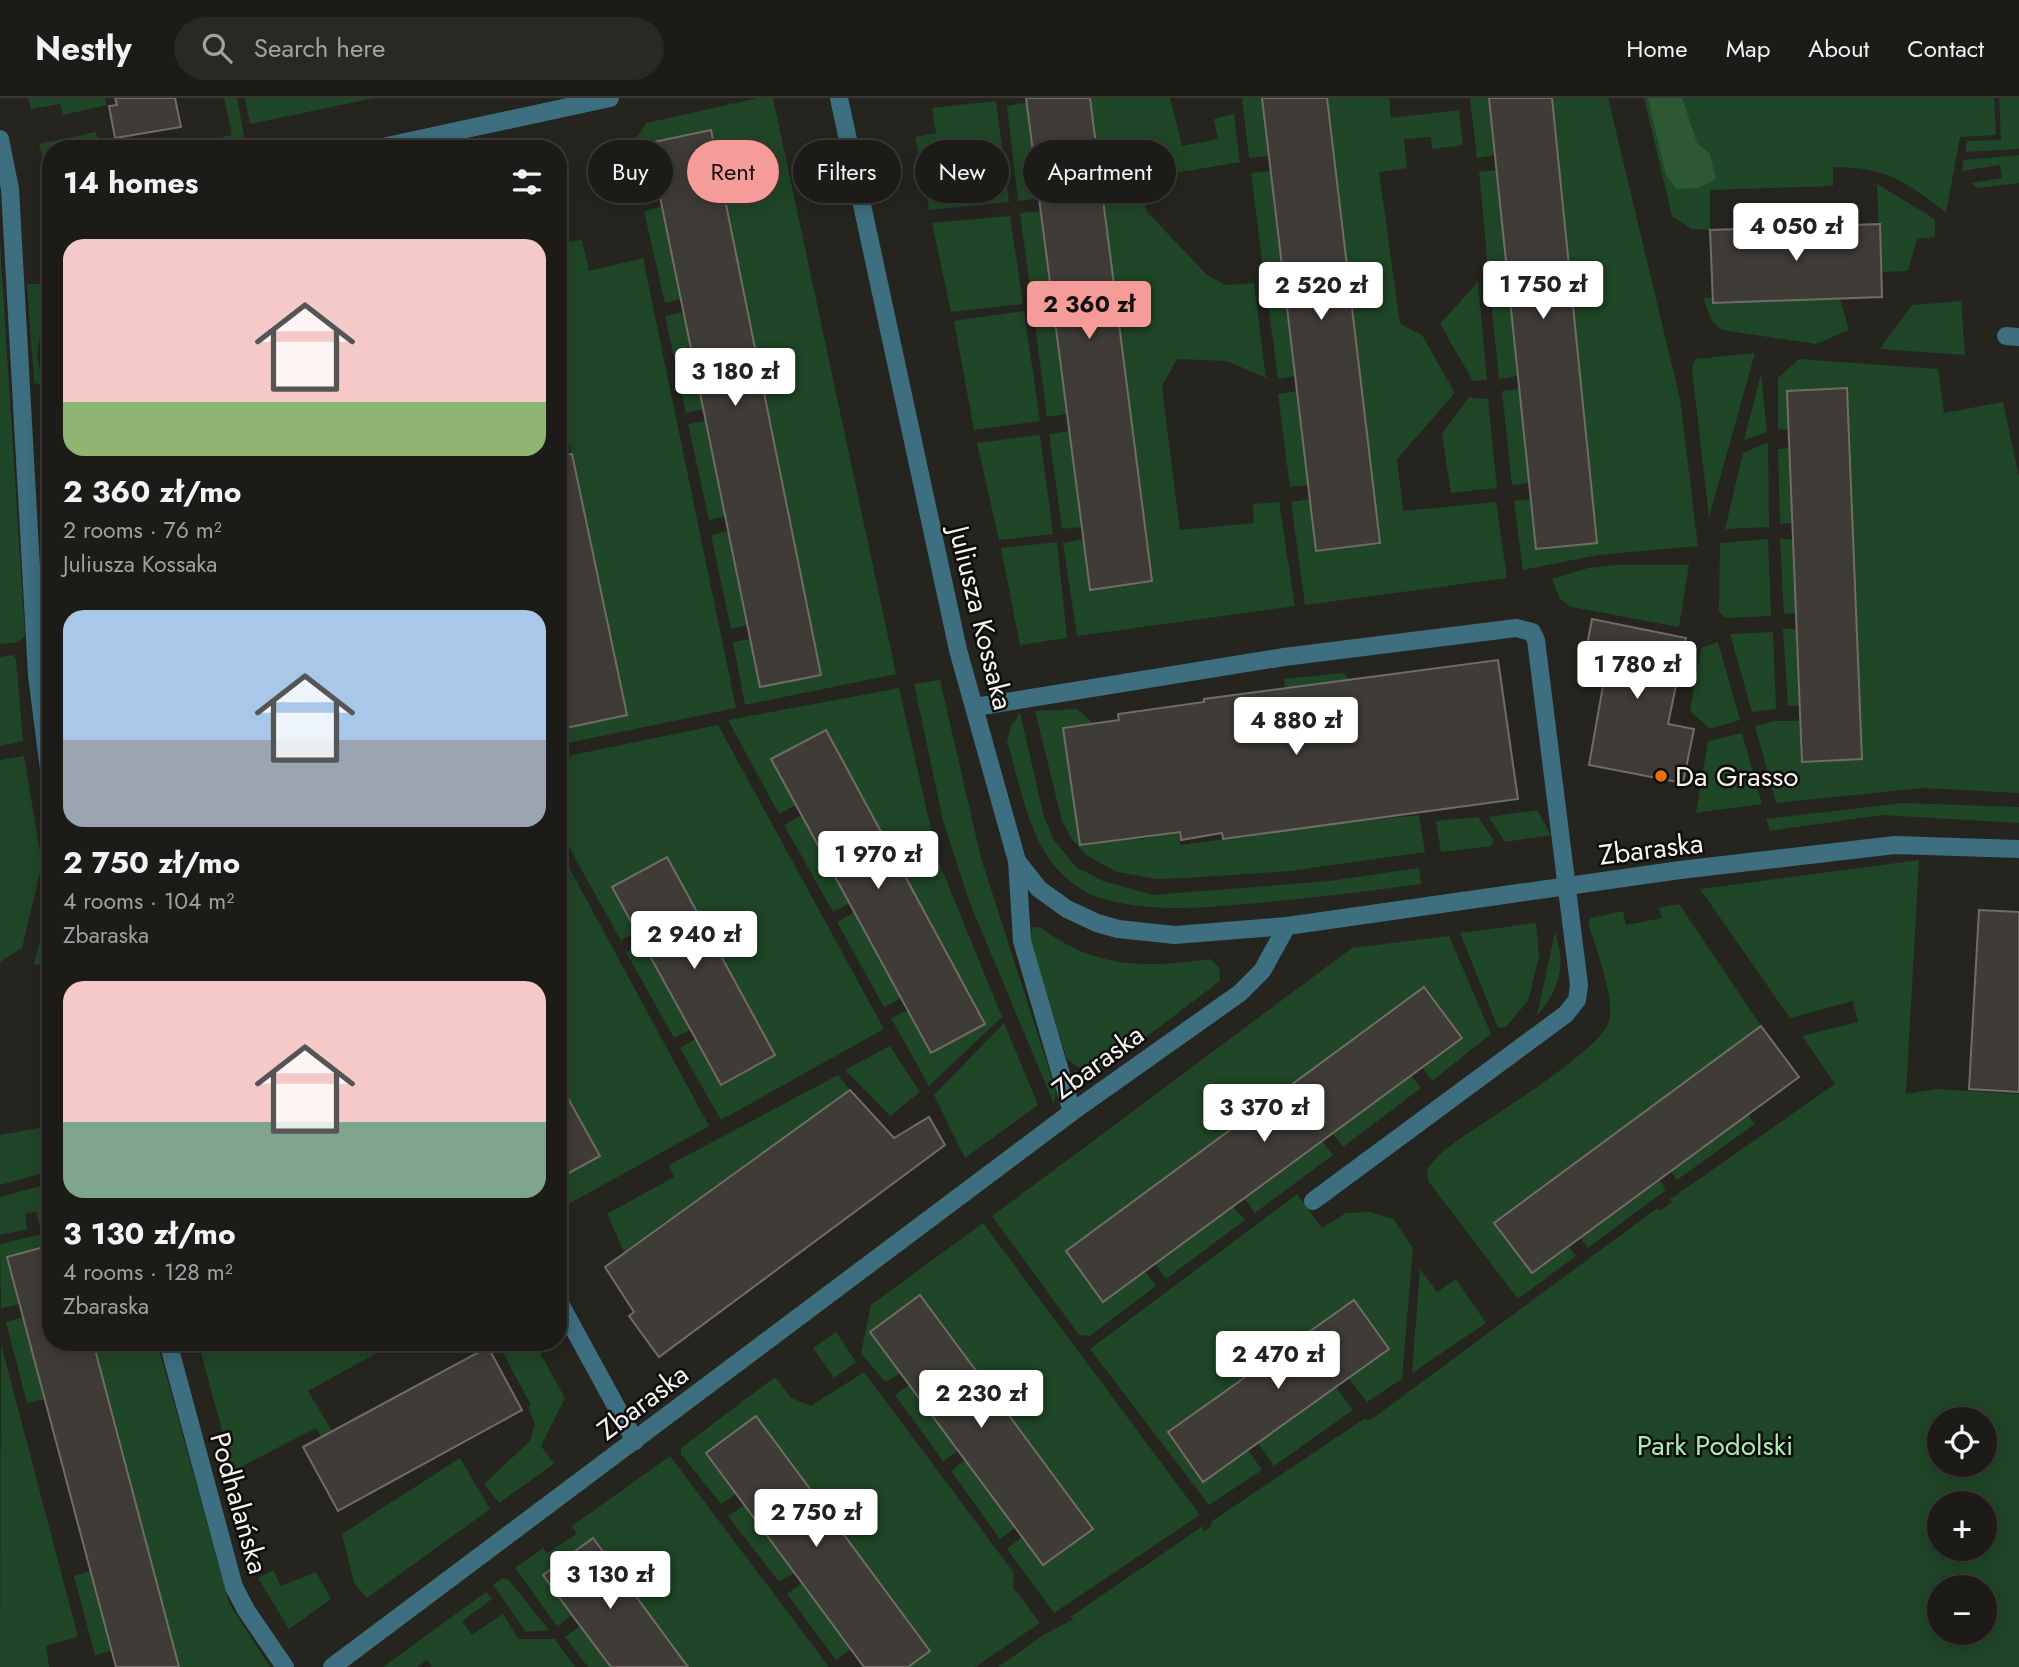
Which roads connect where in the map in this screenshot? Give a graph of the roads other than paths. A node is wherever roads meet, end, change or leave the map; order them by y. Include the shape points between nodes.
1 (610, 98) edge
2 (839, 98) edge
3 (0, 139) edge
4 (415, 140) edge
5 (42, 645) edge
6 (975, 707) junction
7 (2019, 849) edge
8 (1017, 861) junction
9 (1567, 887) junction
10 (1287, 926) junction
11 (1072, 1112) junction
12 (1313, 1200) dead end
13 (567, 1316) edge
14 (170, 1351) edge
15 (635, 1441) junction
16 (285, 1667) edge
17 (332, 1667) edge

1 - 4 street
2 - 6 street, Juliusza Kossaka via 958,650
3 - 5 street via 10,189
6 - 8 street, Juliusza Kossaka
6 - 9 street via 1284,657 1526,629 1536,640
7 - 9 street, Zbaraska via 1895,845
8 - 10 street, Juliusza Kossaka via 1039,889 1067,909 1118,929 1175,935
8 - 11 street via 1022,941
9 - 10 street, Zbaraska
9 - 12 street via 1578,985 1577,1000 1566,1014
10 - 11 street, Zbaraska via 1262,971 1240,993
11 - 15 street, Zbaraska
13 - 15 street
14 - 16 street, Podhalańska via 234,1587
15 - 17 street, Zbaraska

